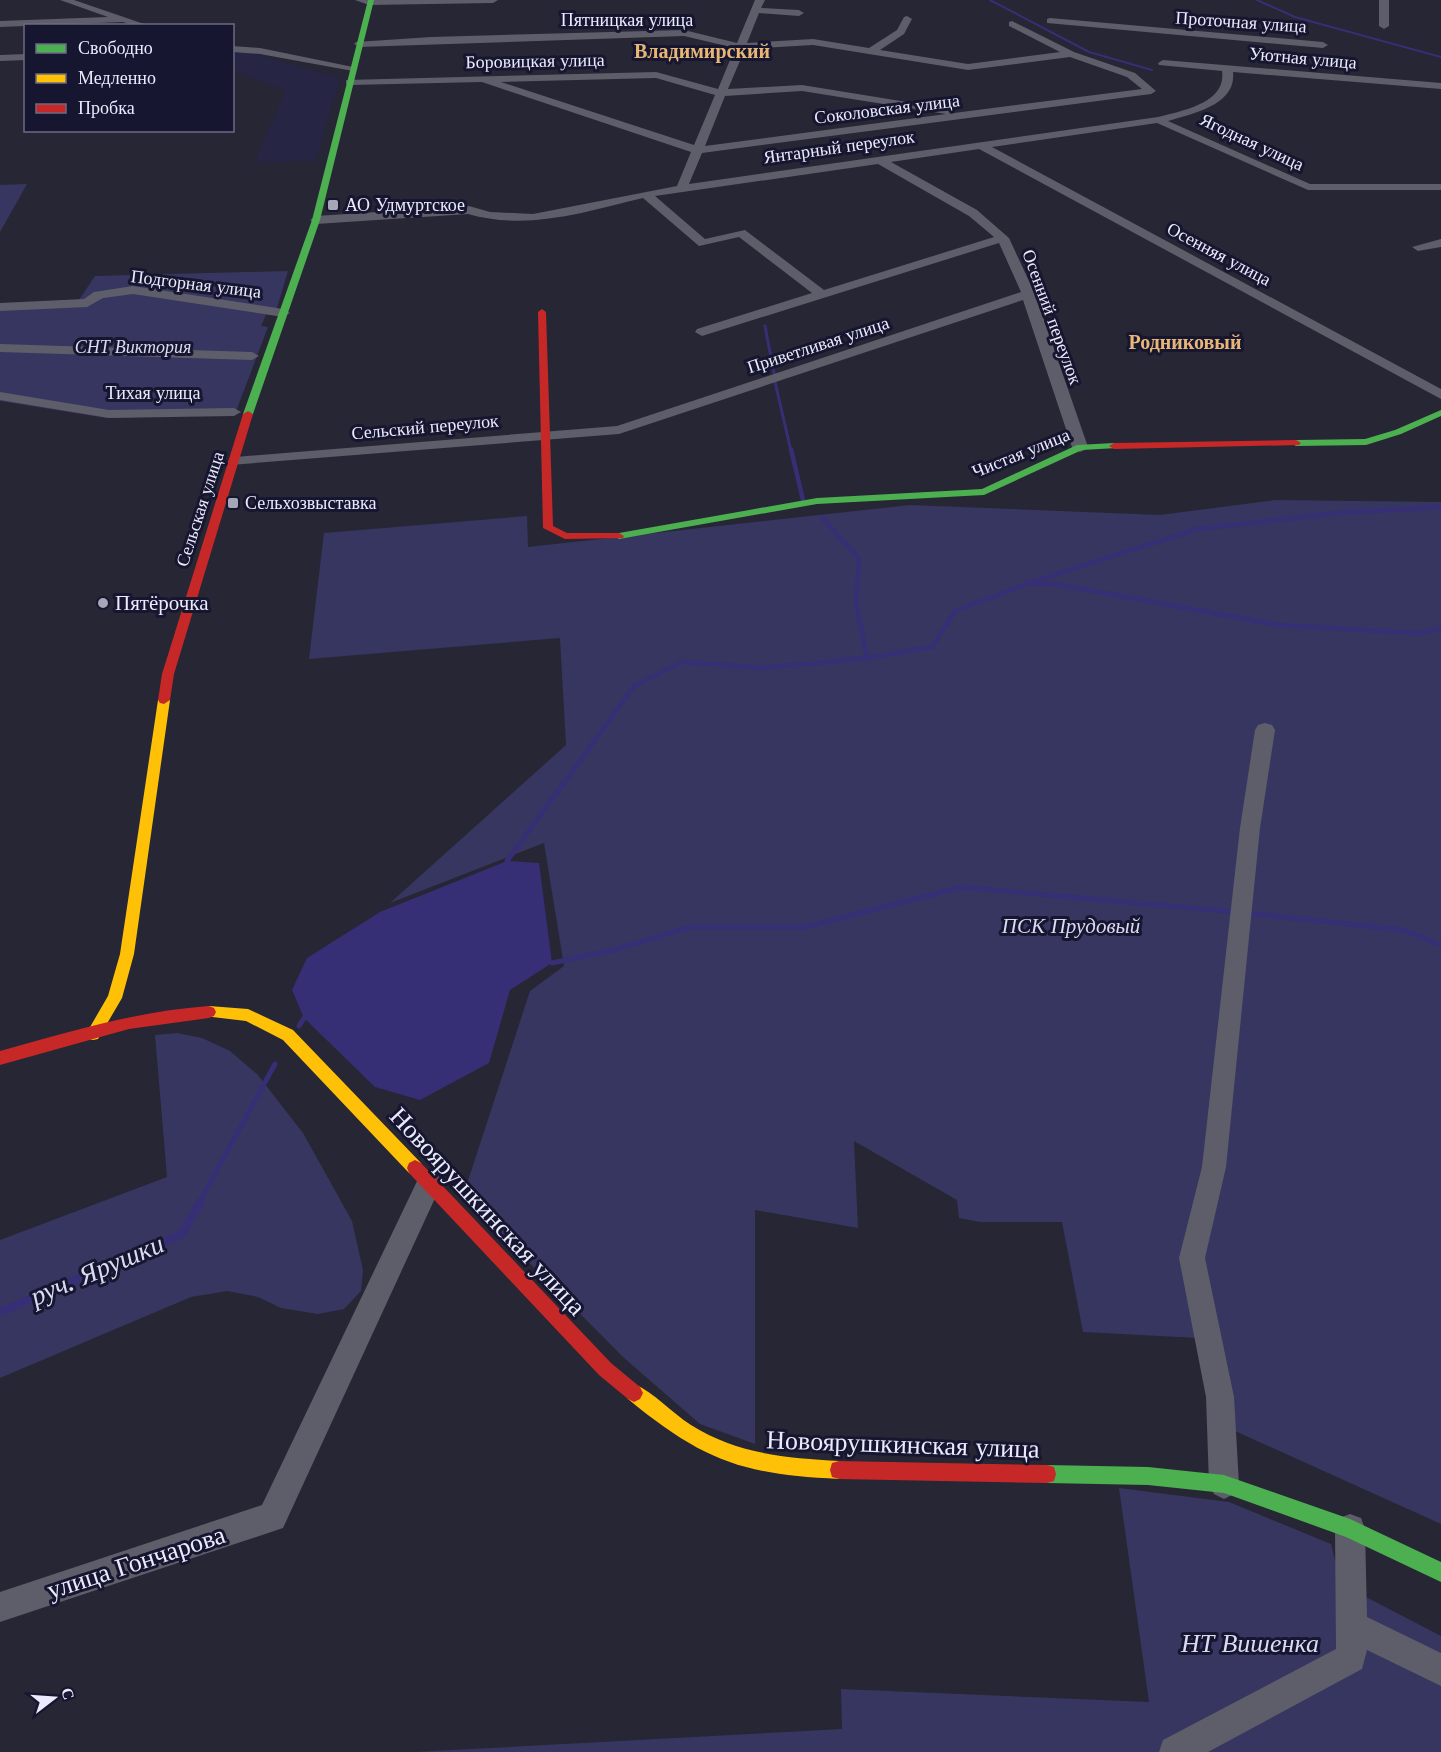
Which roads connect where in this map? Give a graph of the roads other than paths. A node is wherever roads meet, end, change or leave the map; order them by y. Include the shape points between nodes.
1 (65, 0) edge
2 (493, 0) edge
3 (1384, 0) edge
4 (367, 1) edge
5 (756, 3) edge
6 (800, 13) dead end
7 (122, 19) junction
8 (907, 19) dead end
9 (1050, 21) dead end
10 (0, 24) edge
11 (139, 24) edge
12 (1012, 24) dead end
13 (1384, 26) dead end
14 (1153, 32) junction
15 (359, 44) junction
16 (1172, 44) dead end
17 (1323, 45) dead end
18 (739, 46) junction
19 (234, 49) edge
20 (873, 50) junction
21 (1071, 54) junction
22 (1191, 55) dead end
23 (24, 57) edge
24 (0, 58) edge
25 (1163, 63) dead end
26 (1209, 67) junction
27 (353, 68) junction
28 (1227, 69) junction
29 (483, 79) junction
30 (350, 82) junction
31 (1441, 86) edge
32 (719, 93) junction
33 (969, 115) junction
34 (1158, 120) junction
35 (980, 145) junction
36 (697, 150) junction
37 (878, 159) junction
38 (682, 187) junction
39 (1441, 187) edge
40 (645, 194) junction
41 (316, 220) junction
42 (1003, 238) junction
43 (1441, 243) edge
44 (1418, 246) dead end
45 (1028, 294) junction
46 (822, 295) junction
47 (0, 307) edge
48 (542, 312) dead end
49 (283, 313) junction
50 (702, 332) dead end
51 (0, 348) edge
52 (252, 356) dead end
53 (1441, 395) edge
54 (0, 396) edge
55 (234, 412) dead end
56 (1441, 413) edge
57 (619, 430) joint
58 (544, 437) junction
59 (1080, 447) junction
60 (235, 462) junction
61 (1265, 730) dead end
62 (93, 1034) junction
63 (0, 1058) edge
64 (429, 1183) junction
65 (1224, 1484) junction
66 (1350, 1529) junction
67 (1441, 1572) edge
68 (0, 1607) edge
69 (1353, 1626) junction
70 (1441, 1670) edge
71 (1175, 1752) edge

1 - 7 street
2 - 4 street
3 - 13 street
4 - 15 street, Сельская улица
5 - 6 street
5 - 18 street
7 - 10 street
7 - 11 street
8 - 20 street via 901,32
9 - 14 street, Проточная улица
12 - 21 street, Соколовская улица
14 - 16 street
14 - 17 street, Проточная улица
15 - 18 street, Пятницкая улица via 684,33
15 - 27 street, Сельская улица
18 - 20 street, Пятницкая улица via 813,42
18 - 32 street
19 - 27 street
20 - 21 street, Пятницкая улица via 968,67
21 - 33 street, Соколовская улица via 1131,75 1152,91
22 - 26 street
23 - 24 street
25 - 26 street, Уютная улица
26 - 28 street, Уютная улица
27 - 30 street, Сельская улица
28 - 31 street, Уютная улица
28 - 34 street, Янтарный переулок via 1228,84 1220,96
29 - 30 street, Боровицкая улица
29 - 32 street, Боровицкая улица via 656,75
29 - 36 street, Соколовская улица
30 - 41 street, Сельская улица
32 - 33 street, Боровицкая улица via 802,88
32 - 36 street
33 - 36 street, Соколовская улица
34 - 35 street, Янтарный переулок
34 - 39 street, Ягодная улица via 1308,187
35 - 37 street, Янтарный переулок
35 - 53 street, Осенняя улица
36 - 38 street
37 - 38 street, Янтарный переулок
37 - 42 street, Осенний переулок via 973,213
38 - 40 street, Янтарный переулок
40 - 41 street, Янтарный переулок via 561,214 489,218 469,210
40 - 46 street via 703,243 741,233
41 - 49 street, Сельская улица
42 - 45 street, Осенний переулок
42 - 46 street
43 - 44 street
45 - 57 street, Приветливая улица
45 - 59 street, Осенний переулок
46 - 50 street
47 - 49 street, Подгорная улица via 87,303 99,295 133,290
48 - 58 street
49 - 60 street, Сельская улица
51 - 52 street
54 - 55 street, Тихая улица via 109,414
56 - 59 street, Чистая улица via 1366,442
57 - 58 street, Сельский переулок
58 - 59 street, Чистая улица via 548,528 565,536 612,537 817,501 984,492
58 - 60 street, Сельский переулок
60 - 62 street, Сельская улица via 168,674 127,954 115,998
61 - 65 street via 1250,828 1214,1167 1192,1258 1220,1397
62 - 63 street, Новоярушкинская улица
62 - 64 street, Новоярушкинская улица via 203,1010 243,1014 288,1035
64 - 65 street, Новоярушкинская улица via 605,1369 657,1412 706,1445 756,1463 794,1469 1148,1476
64 - 68 street, улица Гончарова via 272,1517
65 - 66 street, Новоярушкинская улица
66 - 67 street, Новоярушкинская улица
66 - 69 street
69 - 70 street
69 - 71 street via 1351,1658

